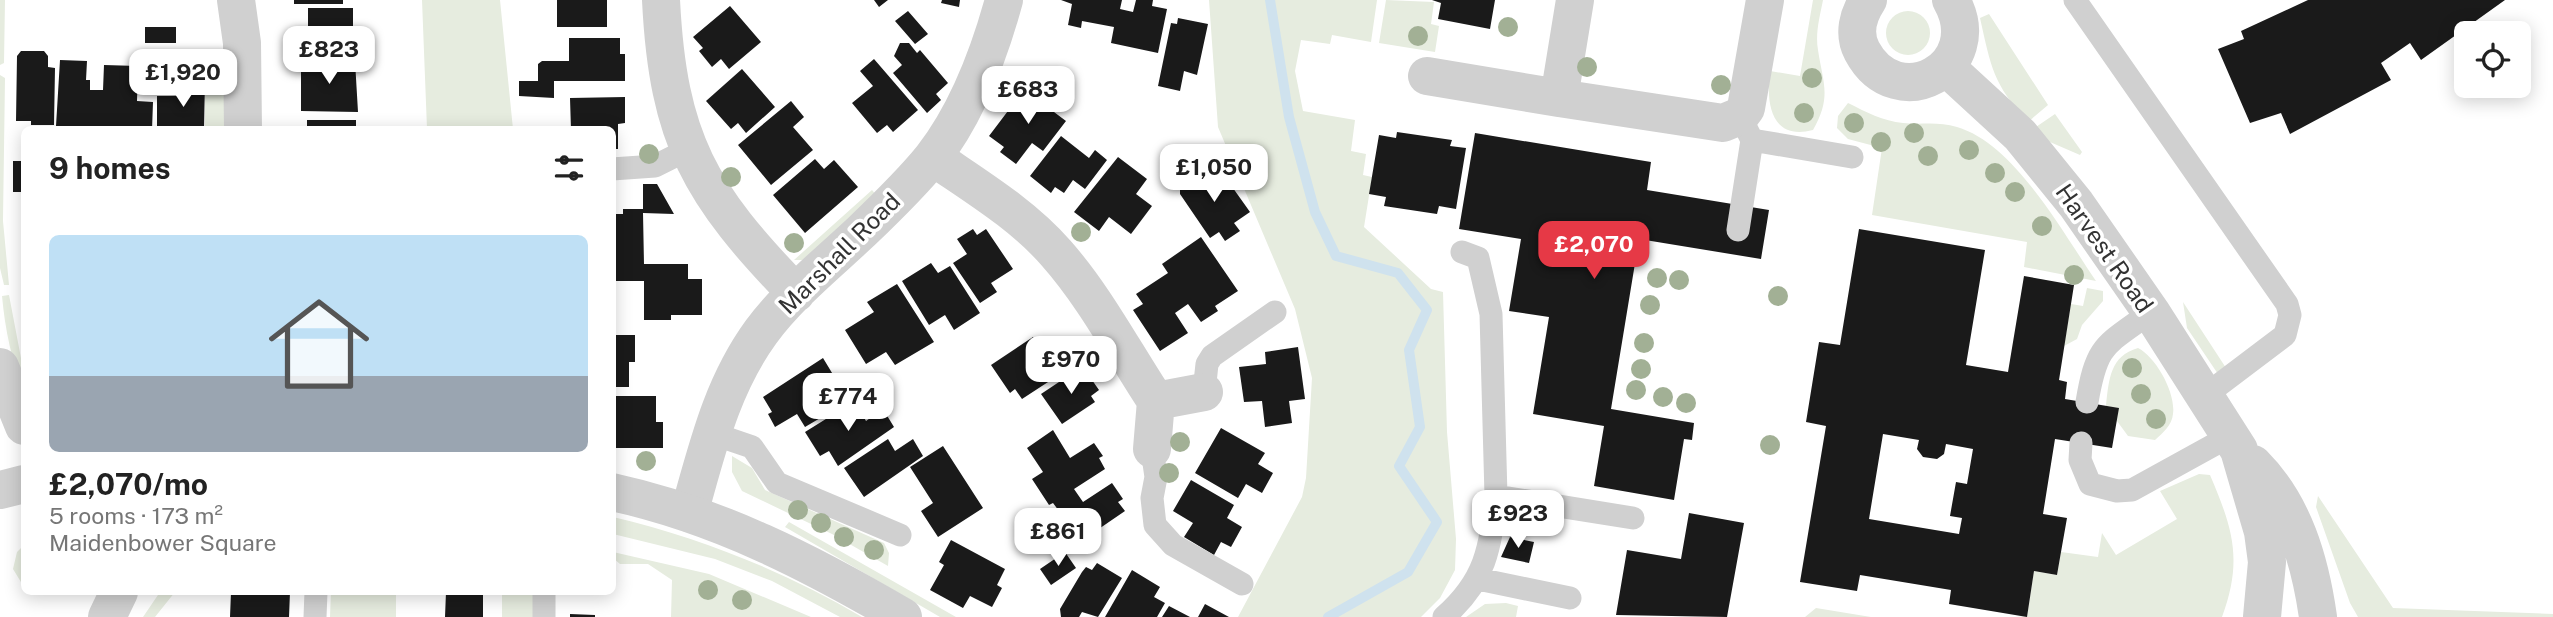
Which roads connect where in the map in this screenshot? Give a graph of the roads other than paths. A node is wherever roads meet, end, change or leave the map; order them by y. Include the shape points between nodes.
1 (236, 0) edge
2 (662, 0) edge
3 (1004, 0) edge
4 (1575, 0) edge
5 (1765, 0) edge
6 (1868, 0) edge
7 (1951, 0) edge
8 (2075, 0) edge
9 (1946, 67) junction
10 (1427, 76) dead end
11 (1559, 98) junction
12 (243, 126) edge
13 (1746, 128) junction
14 (687, 150) junction
15 (933, 157) junction
16 (1852, 157) dead end
17 (616, 169) edge
18 (1738, 230) dead end
19 (1462, 252) dead end
20 (796, 293) junction
21 (1275, 312) dead end
22 (2151, 312) junction
23 (0, 368) edge
24 (1204, 392) joint
25 (2203, 397) junction
26 (1156, 401) junction
27 (2087, 402) dead end
28 (21, 419) edge
29 (711, 432) junction
30 (2081, 443) dead end
31 (2235, 443) junction
32 (1152, 449) joint
33 (21, 485) edge
34 (0, 490) edge
35 (616, 493) edge
36 (1496, 496) junction
37 (690, 513) junction
38 (1633, 518) dead end
39 (900, 535) dead end
40 (1478, 579) junction
41 (1242, 584) dead end
42 (316, 595) edge
43 (544, 595) edge
44 (1570, 598) dead end
45 (315, 617) edge
46 (544, 617) edge
47 (904, 617) edge
48 (1444, 617) edge
49 (2262, 617) edge
50 (2318, 617) edge

1 - 12 street via 242,43
2 - 14 street via 671,88
3 - 15 street, Marshall Road via 979,76
4 - 11 street
5 - 13 street
6 - 9 street via 1857,29 1859,46 1881,74 1914,82 1931,78
7 - 9 street via 1958,12 1960,41
8 - 25 lane via 2287,304 2290,315 2285,335
9 - 22 street, Harvest Road via 2041,160
10 - 11 street
11 - 13 street
13 - 16 lane
13 - 18 lane
14 - 17 lane via 655,166
14 - 20 street via 741,234
15 - 20 street, Marshall Road
15 - 26 street via 1022,219 1056,252 1088,293
19 - 36 lane via 1478,258 1492,314
20 - 29 street, Marshall Road via 736,372
21 - 24 lane via 1212,356
22 - 25 street, Harvest Road
22 - 27 lane via 2098,355
23 - 28 street
24 - 26 street
25 - 31 street, Harvest Road
26 - 32 street
29 - 37 street, Marshall Road
29 - 39 lane via 752,447 777,483
30 - 31 lane via 2080,460 2090,484 2117,491 2132,490
31 - 49 street, Harvest Road via 2263,532 2266,584
31 - 50 street, Harvest Road via 2286,506 2299,535
32 - 41 lane via 1155,525 1173,545
33 - 34 street
35 - 37 street
36 - 38 lane
36 - 40 lane
37 - 47 street via 802,560
40 - 44 lane
40 - 48 lane
42 - 45 lane
43 - 46 lane

